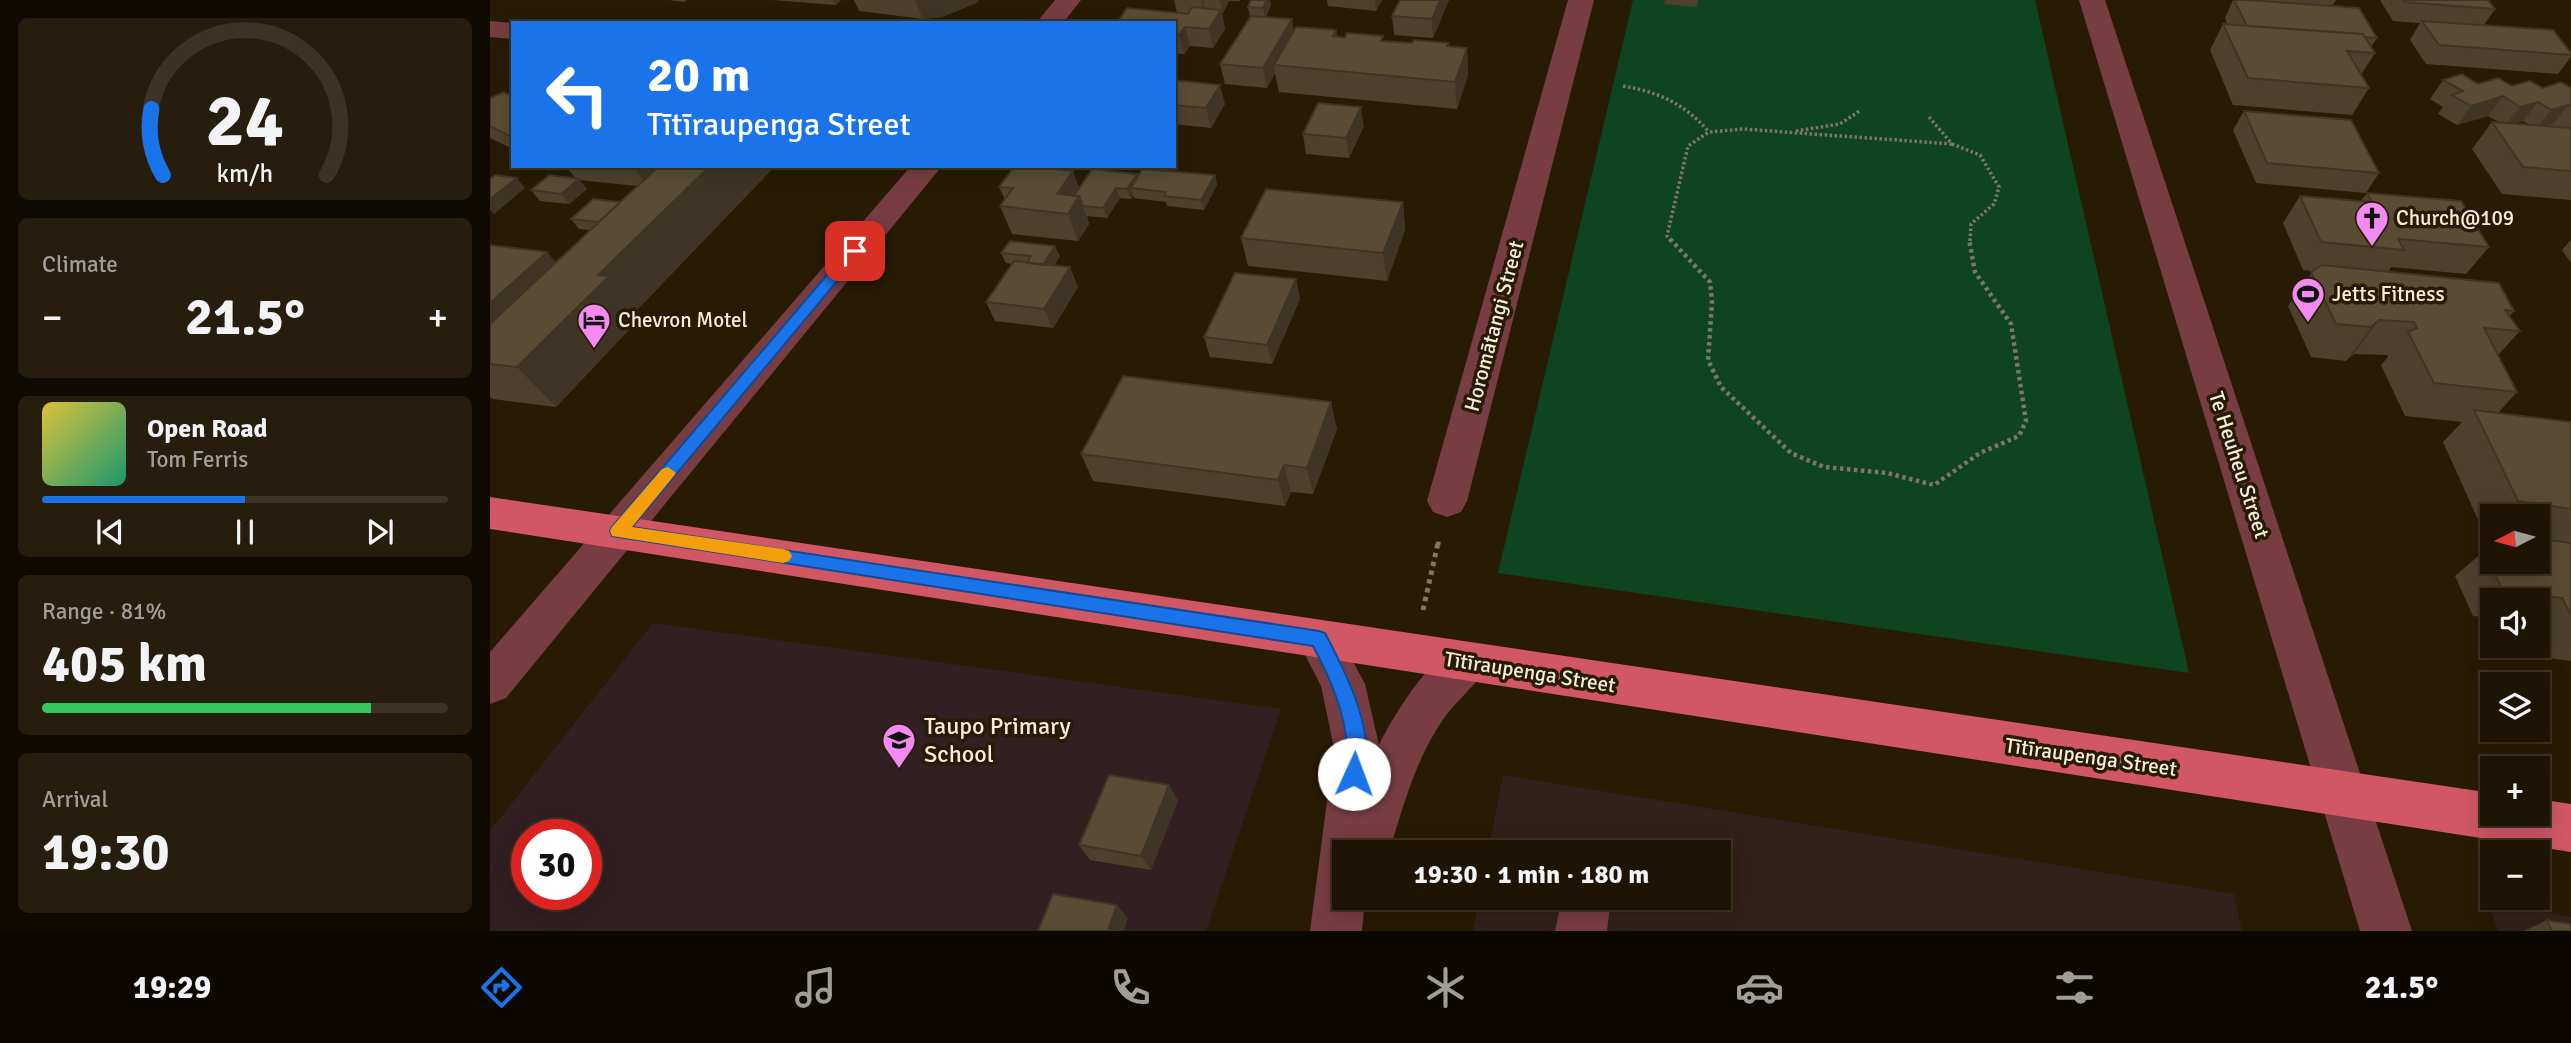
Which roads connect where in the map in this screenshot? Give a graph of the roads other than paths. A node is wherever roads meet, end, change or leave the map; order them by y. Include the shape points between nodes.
1 (1068, 0) edge
2 (1581, 0) edge
3 (2092, 0) edge
4 (1051, 21) edge
5 (490, 29) edge
6 (511, 31) edge
7 (925, 168) edge
8 (1447, 501) road end
9 (490, 513) edge
10 (618, 531) junction
11 (1319, 639) junction
12 (1467, 662) junction
13 (490, 684) edge
14 (2344, 795) junction
15 (2571, 828) edge
16 (1346, 840) edge
17 (1367, 840) edge
18 (1339, 910) edge
19 (1345, 910) edge
20 (1337, 931) edge
21 (2386, 931) edge

1 - 4 street
2 - 8 street, Horomātangi Street
3 - 14 street, Te Heuheu Street
5 - 6 street
7 - 10 street
9 - 10 main road, Tītīraupenga Street
10 - 11 main road, Tītīraupenga Street
10 - 13 street
11 - 12 main road, Tītīraupenga Street
11 - 16 street via 1342,684 1357,748
12 - 14 main road, Tītīraupenga Street
12 - 17 street via 1427,703 1408,733
14 - 15 main road, Tītīraupenga Street
14 - 21 street, Te Heuheu Street
18 - 20 street
19 - 20 street

